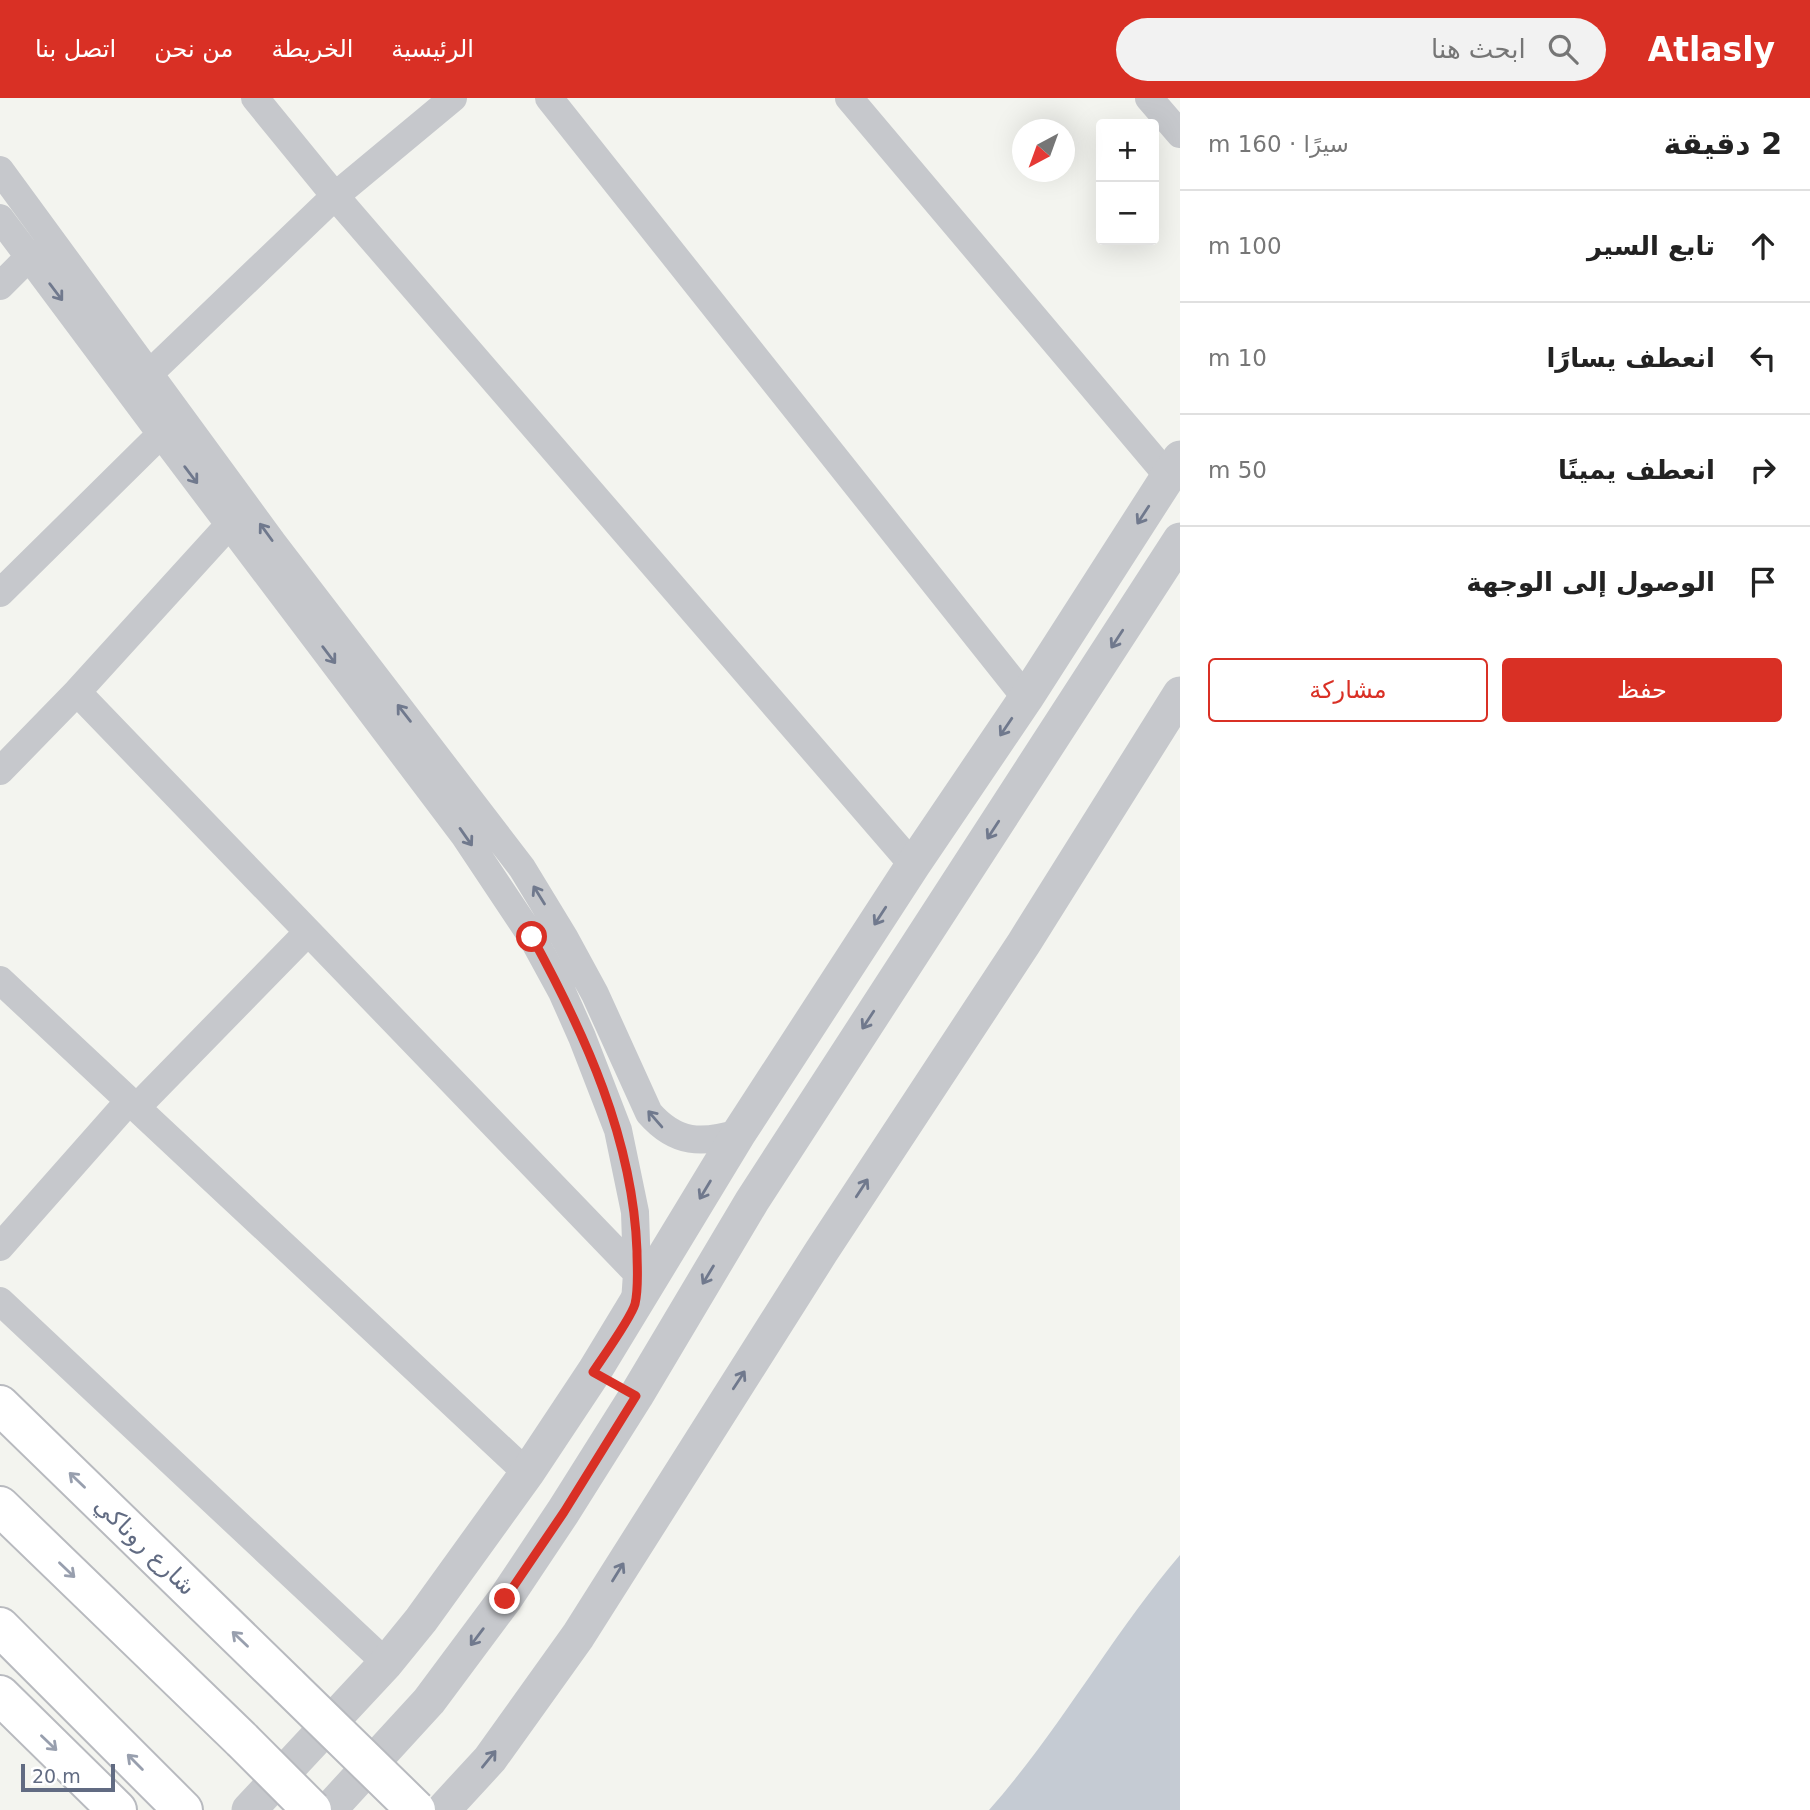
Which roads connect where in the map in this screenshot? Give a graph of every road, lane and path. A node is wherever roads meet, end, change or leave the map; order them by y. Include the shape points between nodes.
1 (256, 98) edge
2 (453, 98) edge
3 (549, 98) edge
4 (849, 98) edge
5 (1149, 98) edge
6 (1180, 134) edge
7 (0, 170) edge
8 (335, 196) junction
9 (0, 218) edge
10 (29, 257) junction
11 (0, 286) edge
12 (149, 374) junction
13 (161, 434) junction
14 (1174, 467) edge
15 (229, 525) junction
16 (1180, 540) edge
17 (1111, 565) junction
18 (1148, 589) junction
19 (0, 593) edge
20 (76, 692) junction
21 (1180, 694) edge
22 (1026, 698) junction
23 (0, 771) edge
24 (914, 865) junction
25 (308, 932) junction
26 (0, 980) edge
27 (633, 1079) junction
28 (603, 1089) junction
29 (133, 1104) junction
30 (739, 1133) junction
31 (0, 1247) edge
32 (636, 1289) junction
33 (0, 1301) edge
34 (593, 1372) junction
35 (636, 1396) junction
36 (0, 1405) edge
37 (527, 1472) junction
38 (0, 1506) edge
39 (0, 1626) edge
40 (386, 1663) junction
41 (0, 1695) edge
42 (117, 1810) edge
43 (183, 1810) edge
44 (249, 1810) edge
45 (312, 1810) edge
46 (329, 1810) edge
47 (416, 1810) edge
48 (443, 1810) edge

1 - 8 street
2 - 8 street
3 - 22 street
4 - 14 street
5 - 6 street
7 - 12 street
8 - 12 street
8 - 24 street
9 - 10 street
10 - 11 street
10 -> 13 street
27 -> 12 street via 595,994 522,868
13 -> 15 street
13 - 19 street
14 -> 17 street
15 - 20 street
15 -> 28 street via 501,888 562,992
16 - 18 street
17 - 18 street
17 - 22 street
18 -> 35 street via 752,1201
20 - 23 street
20 - 25 street
48 -> 21 street via 490,1759 578,1636
22 -> 24 street
24 -> 30 street
25 - 29 street
25 - 32 street
26 - 29 street
27 - 28 street
30 -> 27 street via 700,1141 670,1133 649,1113
28 - 32 street via 618,1130 635,1212
29 - 31 street
29 - 37 street
30 -> 32 street
32 - 34 street
33 - 40 street
34 - 35 street
34 - 37 street
35 -> 46 street via 564,1512 475,1640 429,1701
47 -> 36 main road, شارع روناكي, bridge
37 - 40 street
38 -> 45 main road, bridge
43 -> 39 main road
40 - 44 street
41 -> 42 main road

